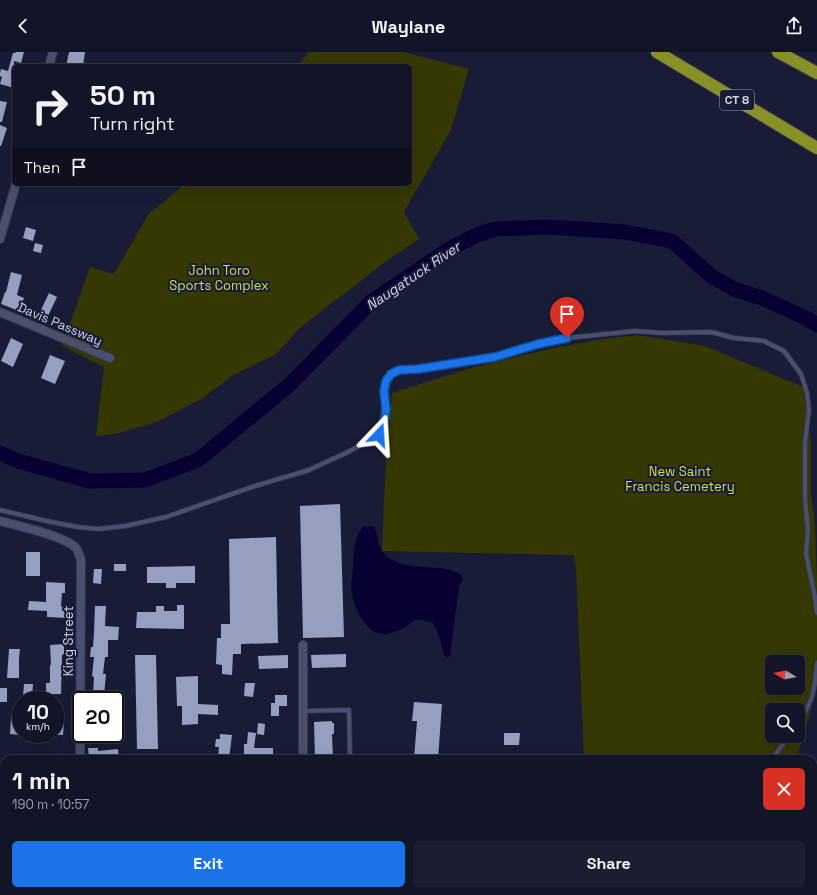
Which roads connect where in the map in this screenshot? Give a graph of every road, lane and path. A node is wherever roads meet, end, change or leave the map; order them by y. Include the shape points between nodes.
1 (53, 52) edge
2 (657, 52) edge
3 (778, 52) edge
4 (50, 64) edge
5 (817, 73) edge
6 (817, 148) edge
7 (15, 186) edge
8 (0, 239) edge
9 (0, 312) edge
10 (110, 358) dead end
11 (0, 510) edge
12 (0, 521) edge
13 (817, 613) edge
14 (303, 644) dead end
15 (817, 663) edge
16 (303, 712) junction
17 (805, 714) edge
18 (784, 743) edge
19 (80, 755) edge
20 (303, 755) edge
21 (350, 755) edge
22 (775, 755) edge

1 - 4 street
2 - 6 highway, CT 8
3 - 5 highway
7 - 8 street
9 - 10 street, Davis Passway
11 - 13 lane via 58,524 98,529 166,517 309,470 379,435 386,409 386,381 391,374 399,370 488,358 573,337 635,332 711,332 734,338 764,341 784,351 801,374 809,410 805,442 808,531 806,554
12 - 19 street, King Street via 62,539 76,548 81,559
14 - 16 street
15 - 17 lane via 816,686
16 - 20 street
16 - 21 lane via 349,710
18 - 22 lane

